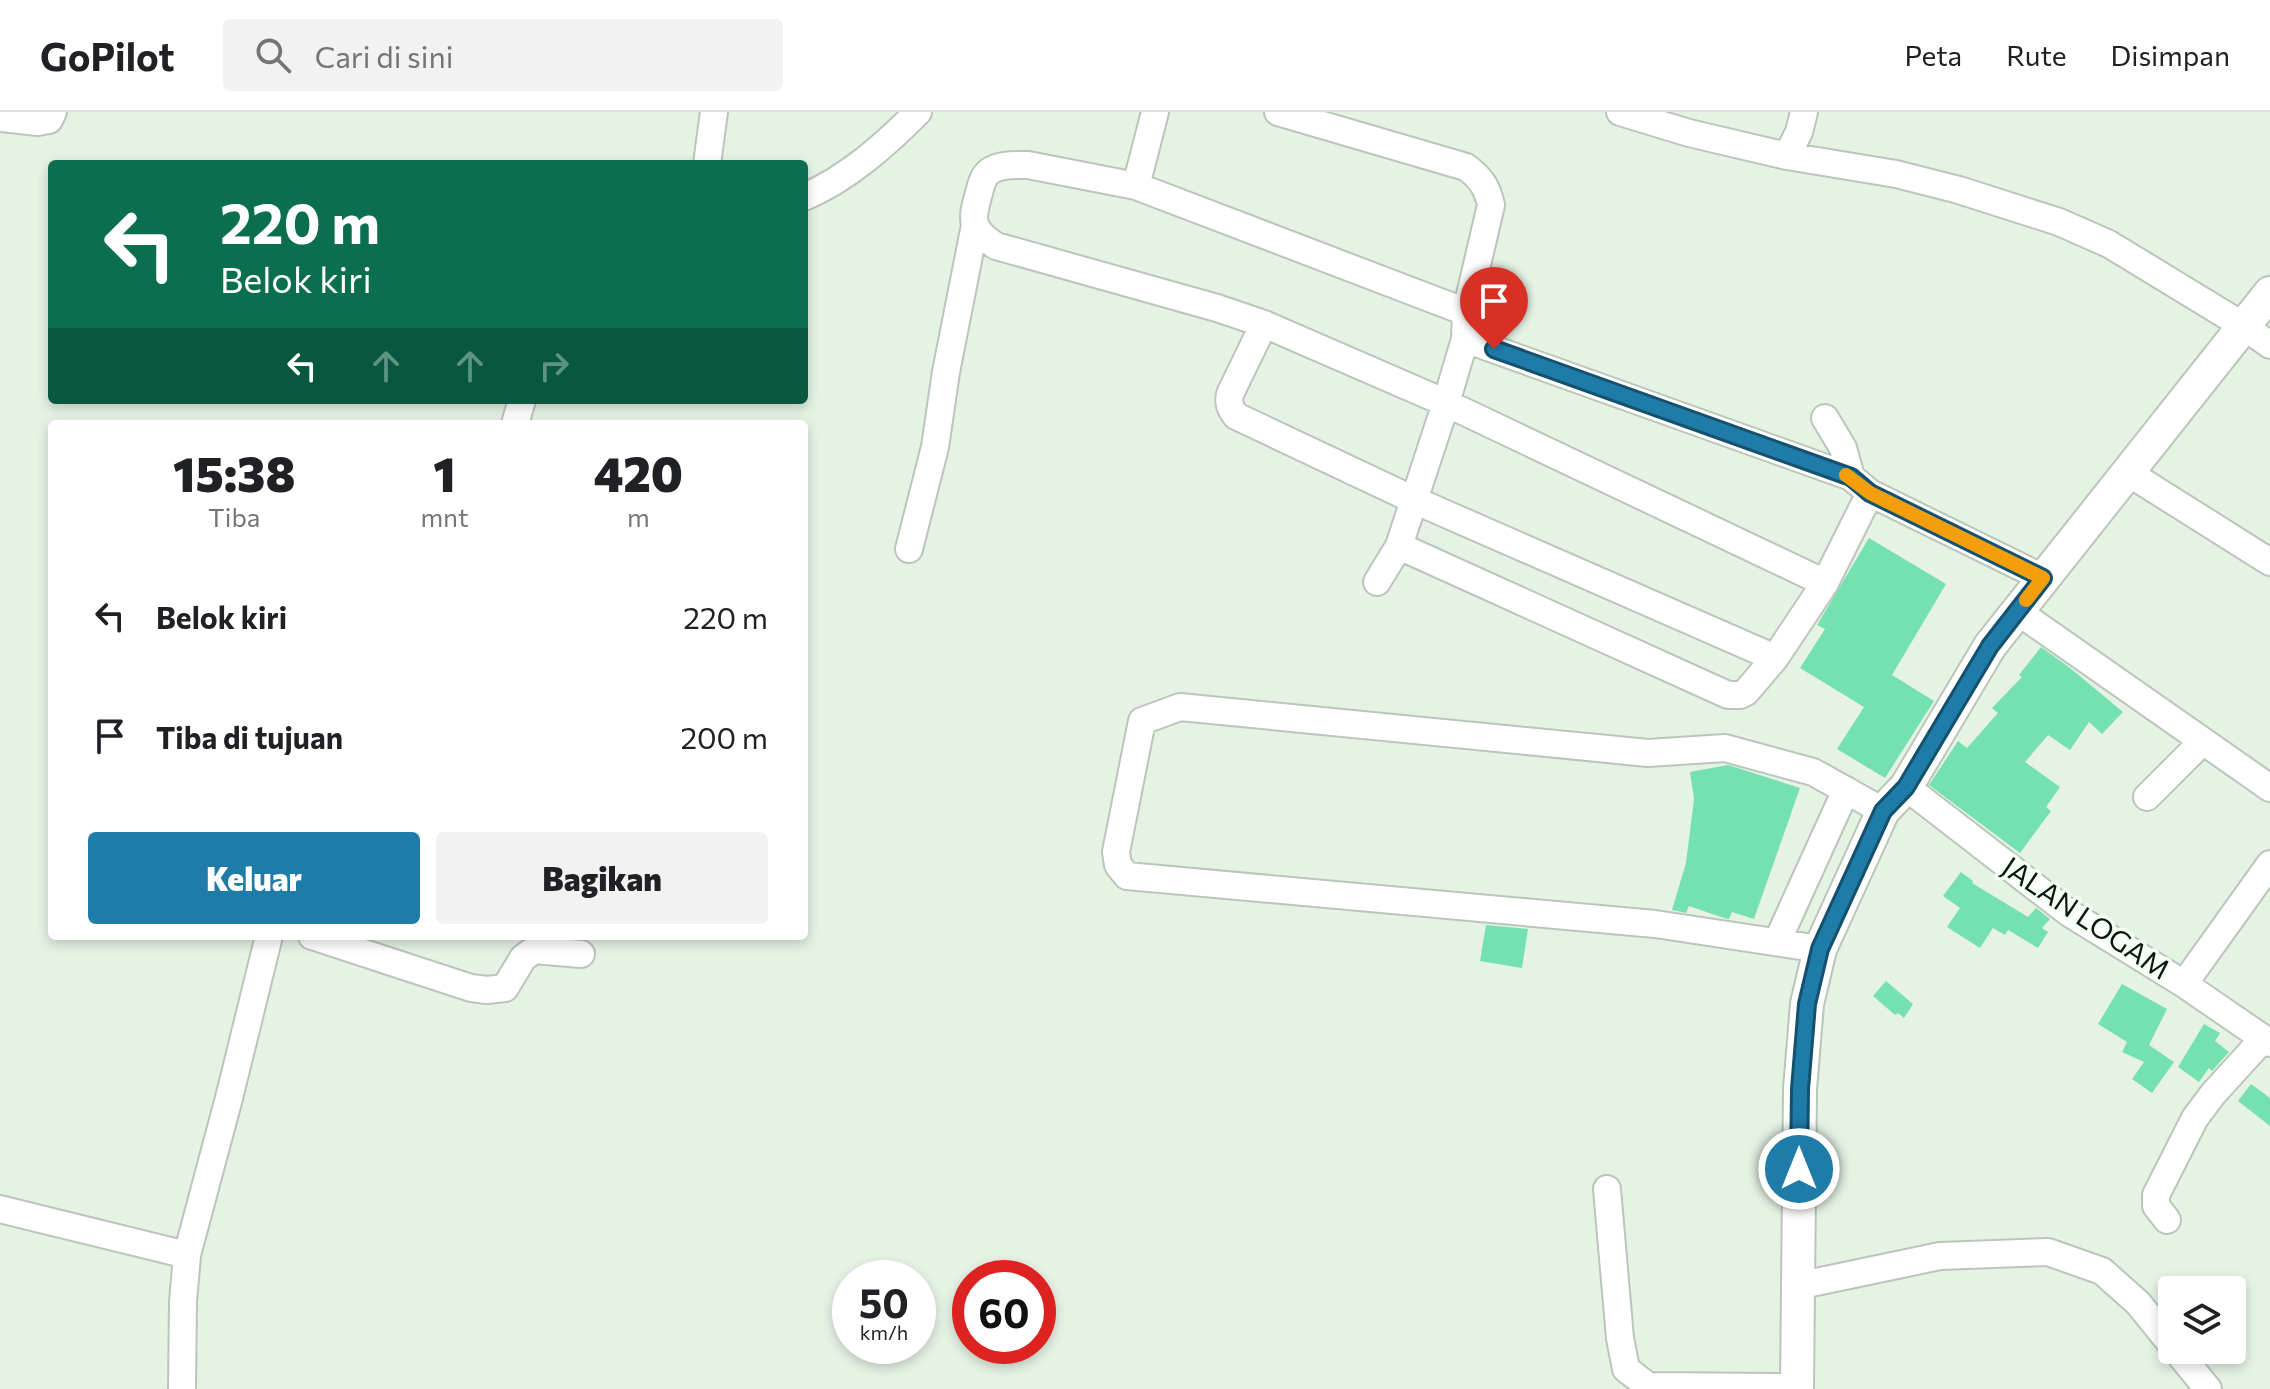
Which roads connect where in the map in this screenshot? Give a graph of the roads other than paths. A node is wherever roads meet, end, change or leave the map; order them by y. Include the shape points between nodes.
1 (53, 112) edge
2 (714, 112) edge
3 (918, 112) edge
4 (1155, 112) edge
5 (1278, 112) edge
6 (1620, 112) edge
7 (1804, 112) edge
8 (0, 118) edge
9 (1787, 156) junction
10 (708, 160) edge
11 (1136, 186) junction
12 (808, 195) edge
13 (975, 225) junction
14 (2270, 293) edge
15 (1466, 312) junction
16 (1264, 324) junction
17 (2242, 325) junction
18 (1465, 339) junction
19 (2270, 345) edge
20 (1446, 403) junction
21 (1825, 418) dead end
22 (2127, 472) junction
23 (1860, 485) junction
24 (1414, 500) junction
25 (1399, 546) junction
26 (909, 549) dead end
27 (2270, 562) edge
28 (2043, 578) junction
29 (1377, 582) dead end
30 (1825, 583) junction
31 (2017, 611) junction
32 (1775, 658) junction
33 (2203, 741) junction
34 (1906, 787) junction
35 (2270, 788) edge
36 (1846, 790) junction
37 (2147, 797) dead end
38 (1883, 811) junction
39 (2270, 864) edge
40 (268, 940) edge
41 (324, 940) edge
42 (1777, 942) junction
43 (1820, 949) junction
44 (581, 954) dead end
45 (2184, 984) junction
46 (2266, 1041) edge
47 (1607, 1189) dead end
48 (0, 1209) edge
49 (2167, 1220) dead end
50 (187, 1255) junction
51 (1797, 1286) junction
52 (2158, 1328) edge
53 (2187, 1364) edge
54 (1797, 1388) edge
55 (182, 1389) edge
56 (2208, 1389) edge

1 - 8 street via 49,120 38,122
2 - 10 street
3 - 12 street via 885,146
4 - 11 street
5 - 15 street via 1466,167 1479,177 1491,205
6 - 9 street
7 - 9 street
9 - 17 street via 1896,174 2059,222 2109,244
11 - 13 street via 1028,165 1003,167 982,179 972,216
11 - 15 street
13 - 16 street via 996,246
13 - 26 street via 935,447
14 - 17 main road
15 - 18 street
16 - 20 street
16 - 24 street via 1230,394 1230,409
17 - 19 street
17 - 22 main road
18 - 20 street
18 - 23 street
20 - 24 street
20 - 30 street
21 - 23 street
22 - 27 street
22 - 28 main road
23 - 28 street
23 - 30 street
24 - 25 street
24 - 32 street
25 - 29 street
25 - 32 street via 1728,695 1746,692
28 - 31 main road
30 - 32 street
31 - 33 street
31 - 34 main road via 1990,646
33 - 35 street
33 - 37 street
34 - 38 main road
34 - 45 street, JALAN LOGAM via 2069,913
36 - 38 street
36 - 42 street
36 - 42 street via 1813,772 1725,748 1648,753 1180,707 1142,721 1116,852 1127,876 1639,922
38 - 43 main road
39 - 45 street
40 - 50 street
41 - 44 street via 487,990 505,988 534,950
42 - 43 street
43 - 51 main road via 1807,1004 1800,1089
45 - 46 street, JALAN LOGAM
46 - 49 street via 2195,1118 2156,1195 2156,1206
47 - 54 street via 1626,1369 1648,1386
48 - 50 street
50 - 55 street
51 - 52 street via 1940,1256 2048,1252 2102,1271
51 - 54 main road
53 - 56 street

